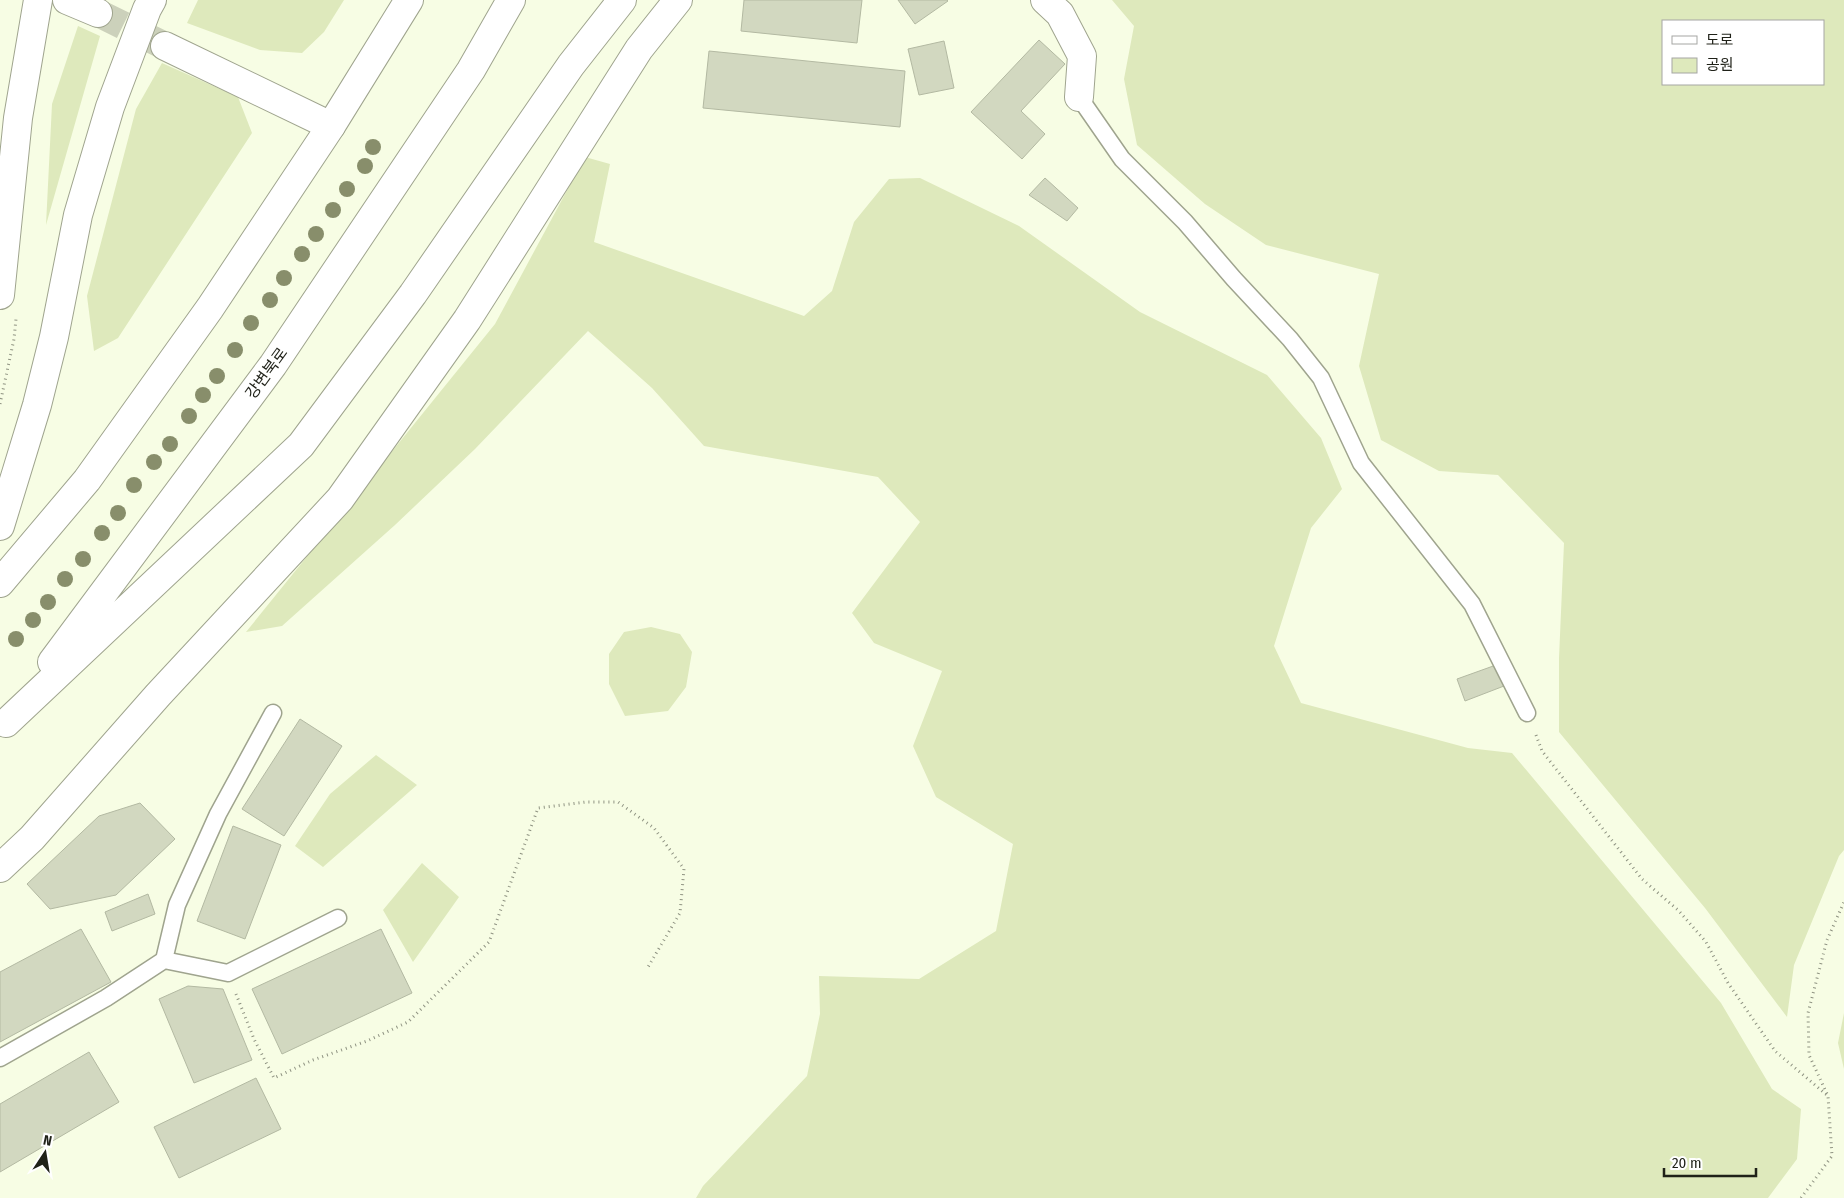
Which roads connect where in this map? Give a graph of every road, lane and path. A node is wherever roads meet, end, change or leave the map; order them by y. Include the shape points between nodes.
1 (38, 0) edge
2 (67, 0) edge
3 (152, 0) edge
4 (409, 0) edge
5 (511, 0) edge
6 (622, 0) edge
7 (678, 0) edge
8 (1045, 0) edge
9 (98, 13) tunnel mouth
10 (165, 46) tunnel mouth
11 (1079, 97) joint
12 (331, 126) junction
13 (0, 295) edge
14 (0, 526) edge
15 (0, 583) edge
16 (273, 713) dead end
17 (1527, 713) joint
18 (3, 727) edge
19 (0, 868) edge
20 (1844, 902) edge
21 (338, 918) dead end
22 (164, 960) junction
23 (648, 967) dead end
24 (228, 973) junction
25 (0, 1058) edge
26 (1828, 1096) junction
27 (1801, 1198) edge

1 - 13 main road via 18,118
2 - 9 main road
3 - 14 main road via 110,107 78,216 37,405
4 - 12 main road
5 - 18 main road, 강변북로 via 466,78 273,365
6 - 18 main road via 571,65 413,294 302,445
7 - 19 main road via 639,49 468,320 340,499 158,695 32,838
8 - 11 main road via 1060,14 1082,56
10 - 12 main road
11 - 17 lane via 1122,159 1185,222 1321,378 1361,463 1472,604
12 - 15 main road via 210,308 88,480
16 - 22 lane via 218,814 177,906
17 - 26 path via 1542,751 1642,879 1679,911 1706,942 1728,983 1775,1051
20 - 26 path via 1828,940 1808,1014 1809,1056
21 - 24 lane
22 - 24 lane
22 - 25 lane via 106,998
23 - 24 path via 680,913 684,869 654,828 618,802 586,802 538,808 489,942 408,1022 274,1078 254,1039
26 - 27 path via 1832,1156

